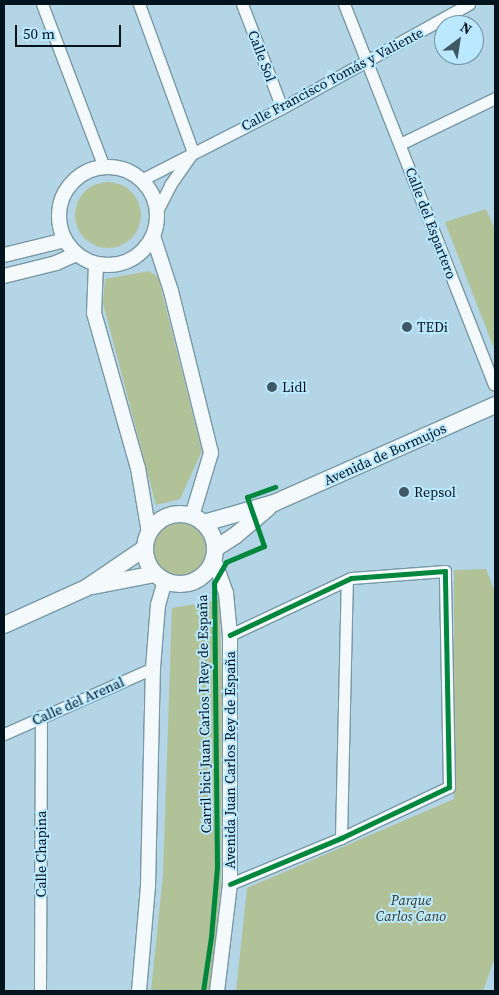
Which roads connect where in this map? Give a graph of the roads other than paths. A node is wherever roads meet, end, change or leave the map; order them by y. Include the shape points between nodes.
1 (42, 4) edge
2 (139, 4) edge
3 (242, 4) edge
4 (344, 4) edge
5 (470, 4) edge
6 (366, 63) junction
7 (495, 98) edge
8 (282, 108) junction
9 (400, 144) junction
10 (193, 152) junction
11 (104, 167) junction
12 (141, 180) junction
13 (157, 211) junction
14 (153, 236) junction
15 (65, 240) junction
16 (76, 254) junction
17 (4, 255) edge
18 (96, 264) junction
19 (4, 277) edge
20 (494, 385) edge
21 (495, 405) edge
22 (274, 503) junction
23 (198, 520) junction
24 (147, 540) junction
25 (215, 554) junction
26 (160, 577) junction
27 (347, 580) junction
28 (86, 588) junction
29 (4, 626) edge
30 (230, 635) junction
31 (153, 668) junction
32 (42, 716) junction
33 (4, 734) edge
34 (341, 838) junction
35 (230, 884) junction
36 (40, 991) edge
37 (139, 991) edge
38 (218, 991) edge

1 - 11 street
2 - 10 street
3 - 8 street, Calle Sol
4 - 6 street, Calle del Espartero
5 - 6 street, Calle Francisco Tomás y Valiente
6 - 8 street, Calle Francisco Tomás y Valiente
6 - 9 street, Calle del Espartero
7 - 9 street
8 - 10 street, Calle Francisco Tomás y Valiente
9 - 20 street, Calle del Espartero
10 - 12 street, Calle Francisco Tomás y Valiente
10 - 13 street, Calle Francisco Tomás y Valiente
11 - 12 street via 130,172
11 - 15 street via 88,171 74,180 64,193 59,208
12 - 13 street via 154,199
13 - 14 street
14 - 18 street via 136,257 123,263
14 - 23 street via 171,291 211,453
15 - 16 street
15 - 17 street
16 - 18 street
16 - 19 street
18 - 24 street via 94,313 138,470
21 - 22 main road, Avenida de Bormujos
22 - 23 main road, Avenida de Bormujos
22 - 25 main road, Avenida de Bormujos
23 - 24 main road via 173,515 164,518
23 - 25 main road via 210,530
24 - 26 main road via 150,566
24 - 28 main road
25 - 26 main road via 208,571 200,579 176,584
25 - 30 street, Avenida Juan Carlos Rey de España via 226,593
26 - 28 main road
26 - 31 street
27 - 30 street
27 - 34 street
27 - 34 street via 444,570 449,787
28 - 29 main road
30 - 35 street, Avenida Juan Carlos Rey de España
31 - 32 street, Calle del Arenal
31 - 37 street via 148,885
32 - 33 street, Calle del Arenal
32 - 36 street, Calle Chapina
34 - 35 street
35 - 38 street, Avenida Juan Carlos Rey de España

